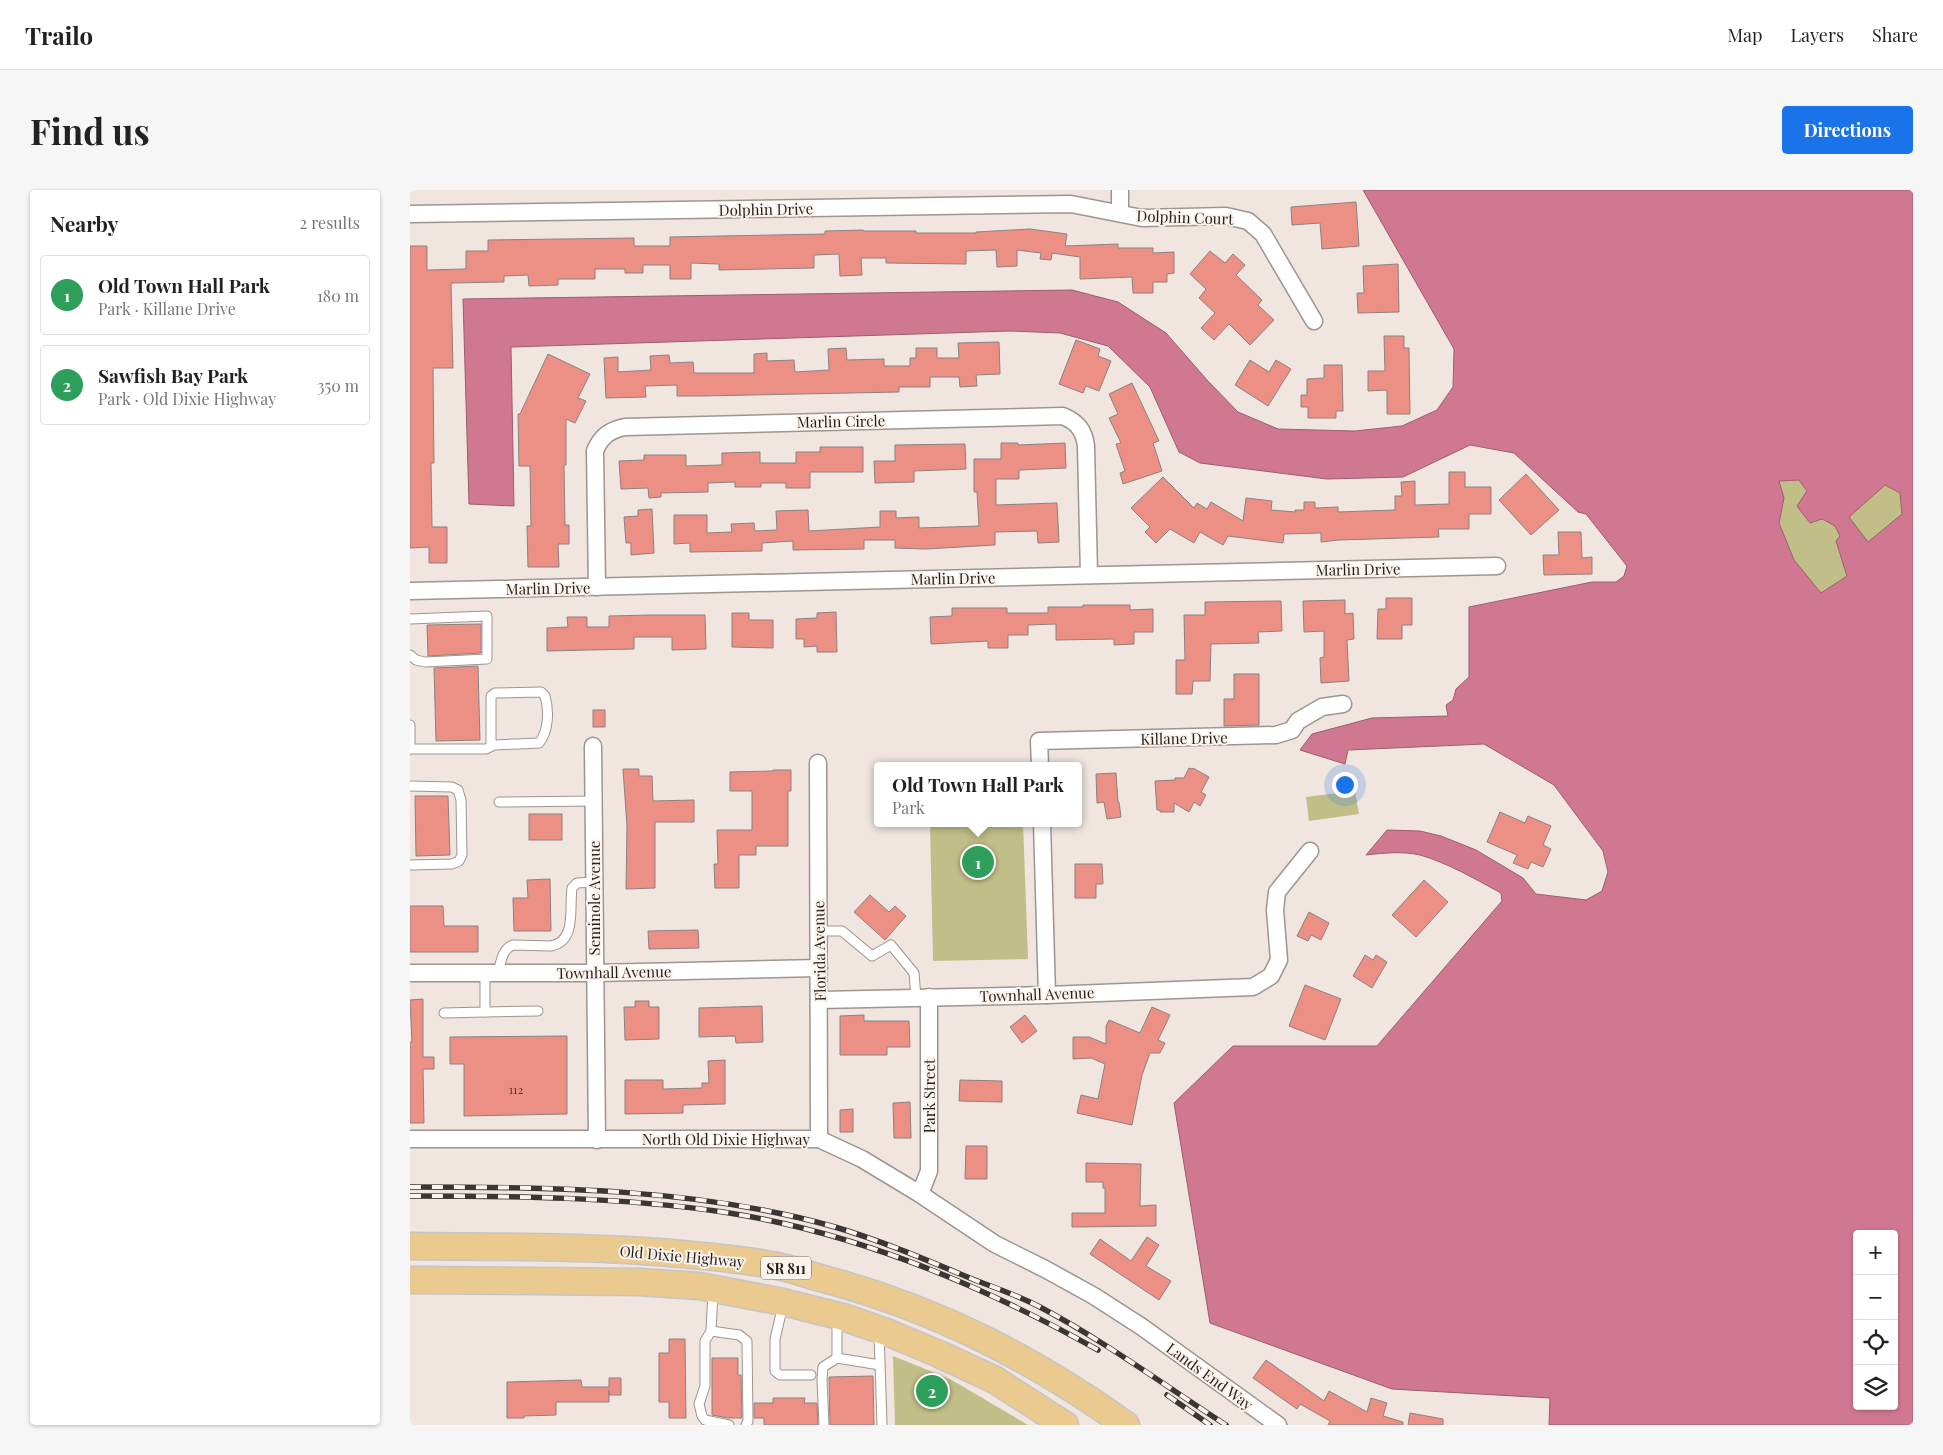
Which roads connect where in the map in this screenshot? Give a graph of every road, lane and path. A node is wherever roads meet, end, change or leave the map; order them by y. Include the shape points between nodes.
1 (1120, 190) edge
2 (1120, 213) junction
3 (410, 214) edge
4 (1314, 321) dead end
5 (1497, 566) dead end
6 (1089, 575) junction
7 (597, 587) junction
8 (410, 591) edge
9 (410, 619) edge
10 (410, 655) edge
11 (1344, 704) dead end
12 (410, 725) edge
13 (491, 746) junction
14 (593, 746) dead end
15 (410, 749) edge
16 (1040, 762) edge
17 (818, 764) dead end
18 (410, 786) edge
19 (593, 800) junction
20 (499, 802) dead end
21 (1042, 827) edge
22 (1310, 851) dead end
23 (410, 865) edge
24 (594, 882) junction
25 (819, 931) junction
26 (819, 968) junction
27 (410, 973) edge
28 (492, 973) junction
29 (594, 973) junction
30 (1047, 995) junction
31 (922, 998) junction
32 (820, 1000) junction
33 (538, 1011) dead end
34 (486, 1012) junction
35 (444, 1013) dead end
36 (410, 1139) edge
37 (819, 1139) junction
38 (597, 1140) junction
39 (920, 1194) junction
40 (410, 1246) edge
41 (410, 1280) edge
42 (714, 1289) junction
43 (783, 1302) junction
44 (837, 1316) junction
45 (1142, 1327) joint
46 (879, 1329) junction
47 (711, 1331) junction
48 (837, 1358) junction
49 (880, 1365) junction
50 (811, 1375) dead end
51 (728, 1425) edge
52 (746, 1425) edge
53 (824, 1425) edge
54 (882, 1425) edge
55 (1065, 1425) edge
56 (1126, 1425) edge
57 (1278, 1425) edge

1 - 2 street
2 - 3 street, Dolphin Drive via 1071,204
2 - 4 street, Dolphin Court via 1142,218 1226,216 1248,221 1263,234
5 - 6 street, Marlin Drive
6 - 7 street, Marlin Drive
6 - 7 street, Marlin Circle via 1086,446 1080,427 1063,416 615,429 599,441 595,450
7 - 8 street, Marlin Drive
9 - 10 lane via 487,616 487,659 425,662
11 - 16 street, Killane Drive via 1322,707 1298,721 1292,730 1276,736 1039,741
12 - 15 lane
13 - 13 lane via 539,743 546,730 545,696 541,692 495,693 491,696
13 - 15 lane via 486,749
14 - 19 street, Seminole Avenue
17 - 25 street, Florida Avenue
18 - 23 lane via 452,786 458,790 462,855 452,864
19 - 20 lane
19 - 24 street, Seminole Avenue
21 - 30 street
22 - 30 street, Townhall Avenue via 1277,892 1275,910 1279,960 1270,976 1253,987
24 - 28 lane via 577,883 572,888 565,939 551,946 509,946
24 - 29 street, Seminole Avenue
25 - 26 street, Florida Avenue
25 - 31 lane via 842,931 872,956 891,945 914,973
26 - 29 street, Townhall Avenue
26 - 32 street, Florida Avenue
27 - 28 street, Townhall Avenue
28 - 29 street, Townhall Avenue
28 - 34 lane
29 - 38 street, Seminole Avenue
30 - 31 street, Townhall Avenue
31 - 32 street, Townhall Avenue
31 - 39 street, Park Street via 929,1171
32 - 37 street, Florida Avenue
33 - 34 lane
34 - 35 lane
36 - 38 street, North Old Dixie Highway
37 - 38 street, North Old Dixie Highway
37 - 39 street, North Old Dixie Highway via 862,1159
39 - 45 street, North Old Dixie Highway via 995,1244 1078,1287
40 - 56 main road, Old Dixie Highway / SR 811 via 625,1249 777,1266 849,1286 945,1320 1068,1386
41 - 42 main road, Old Dixie Highway / SR 811 via 639,1282
42 - 43 main road, Old Dixie Highway / SR 811
42 - 47 lane
43 - 44 main road, Old Dixie Highway / SR 811
43 - 50 lane via 775,1339 775,1371 780,1375
44 - 46 main road, Old Dixie Highway / SR 811
44 - 48 lane
45 - 57 street, Lands End Way
46 - 49 lane
46 - 55 main road, Old Dixie Highway / SR 811 via 995,1380
47 - 51 lane via 705,1341 705,1386 699,1404 705,1420
47 - 52 lane via 739,1335 747,1341
48 - 49 lane
48 - 53 lane via 823,1367
49 - 54 lane

